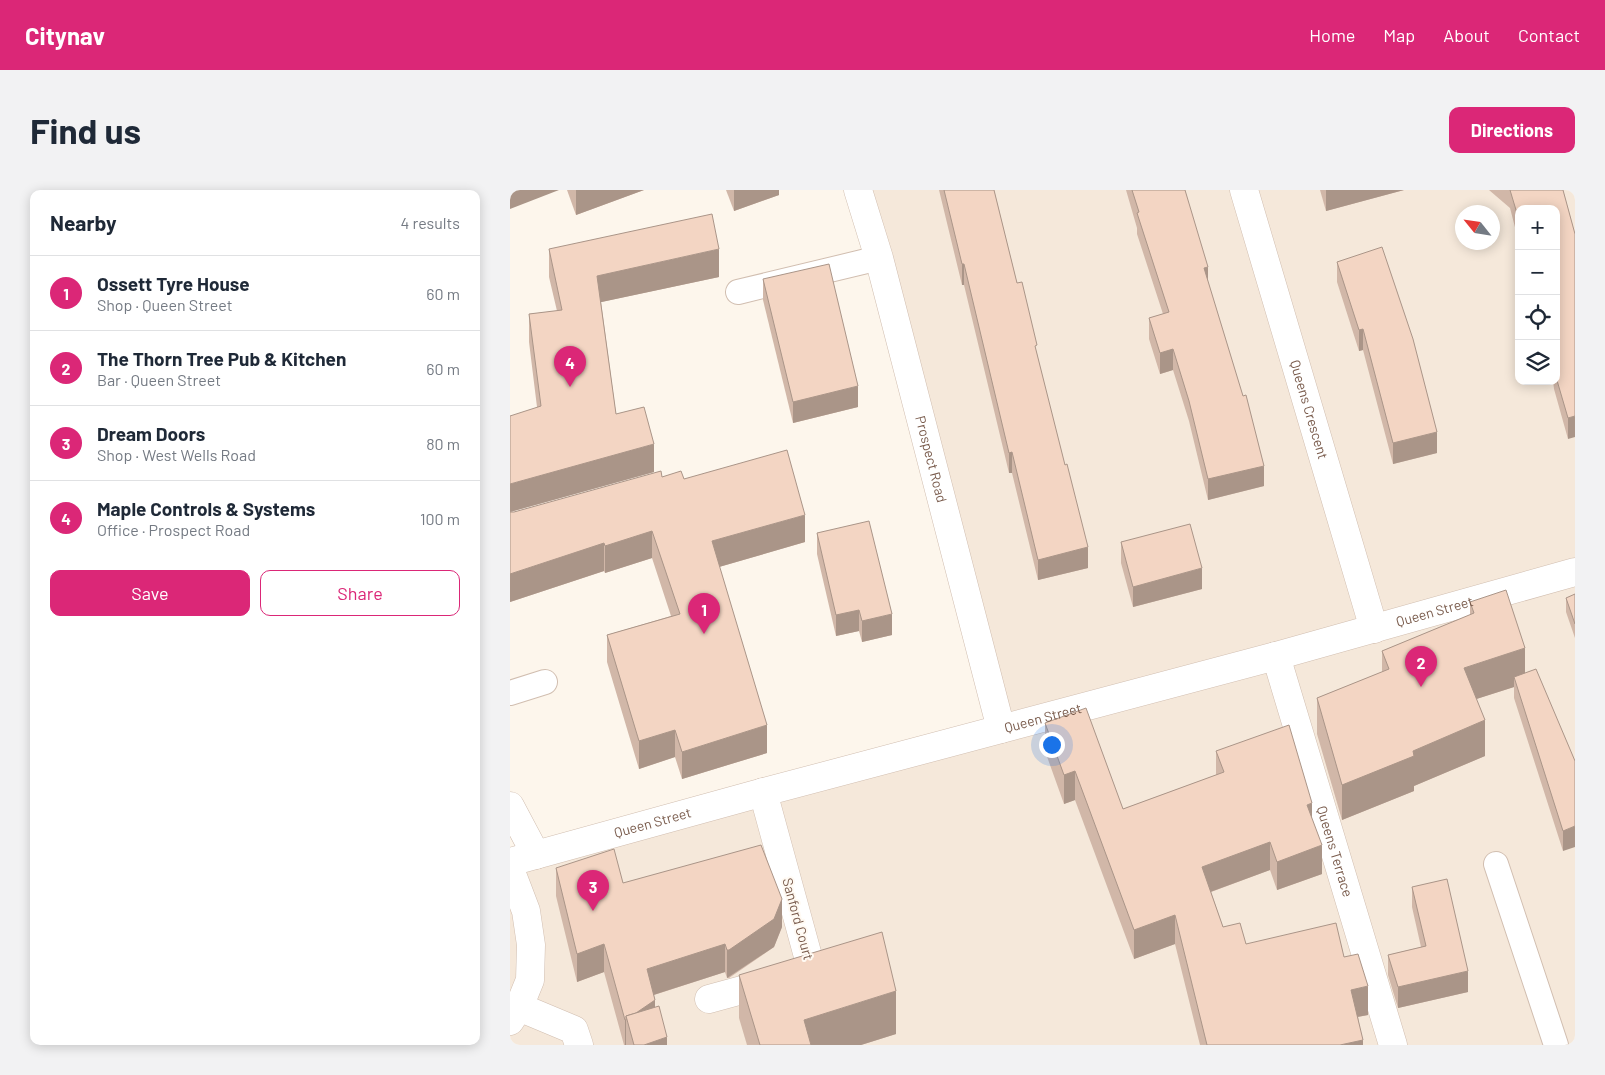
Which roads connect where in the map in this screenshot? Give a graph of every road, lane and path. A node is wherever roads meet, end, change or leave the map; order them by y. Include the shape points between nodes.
1 (858, 190) edge
2 (1244, 190) edge
3 (879, 258) junction
4 (738, 292) dead end
5 (1575, 572) edge
6 (1374, 629) junction
7 (1276, 656) junction
8 (545, 682) dead end
9 (510, 693) edge
10 (1001, 729) junction
11 (763, 792) junction
12 (510, 806) edge
13 (536, 855) junction
14 (510, 862) edge
15 (1496, 864) dead end
16 (510, 869) edge
17 (709, 1000) dead end
18 (515, 1014) edge
19 (579, 1045) edge
20 (1393, 1045) edge
21 (1556, 1045) edge

1 - 3 street, Prospect Road
2 - 6 street, Queens Crescent
3 - 4 lane
3 - 10 street, Prospect Road
5 - 6 street, Queen Street
6 - 7 street, Queen Street
7 - 10 street, Queen Street
7 - 20 street, Queens Terrace
8 - 9 lane
10 - 11 street, Queen Street
11 - 13 street, Queen Street
11 - 17 street, Sanford Court via 812,971
12 - 13 street
13 - 14 street, Queen Street
15 - 21 lane
16 - 18 street via 526,911 531,945 530,980
18 - 19 street via 574,1030

